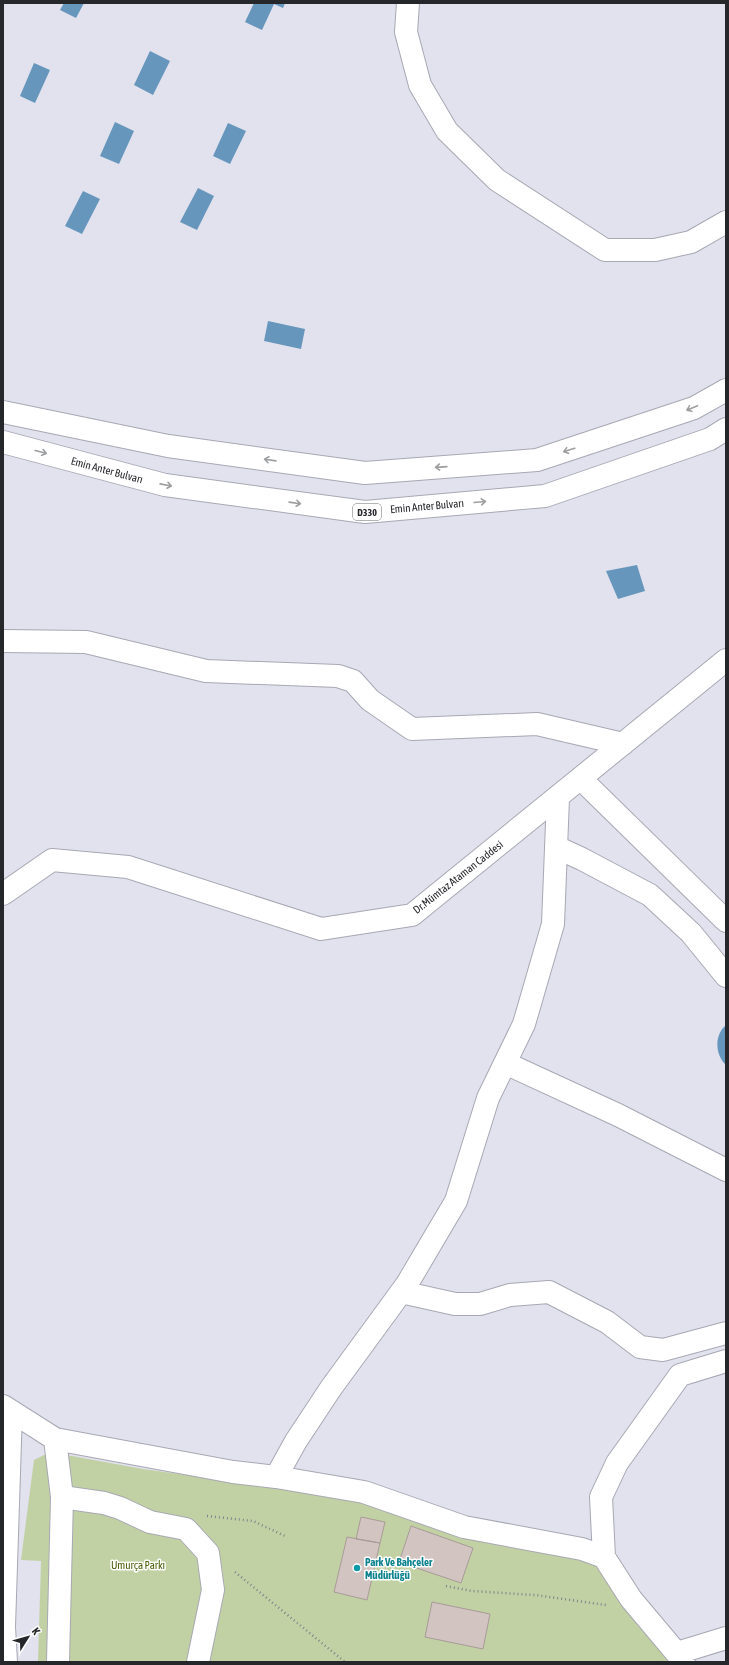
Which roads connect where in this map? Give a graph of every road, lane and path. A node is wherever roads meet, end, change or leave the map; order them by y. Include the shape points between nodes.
1 (408, 3) edge
2 (726, 222) edge
3 (726, 390) edge
4 (3, 412) edge
5 (726, 429) edge
6 (3, 442) edge
7 (3, 641) edge
8 (726, 660) edge
9 (623, 744) junction
10 (581, 779) junction
11 (558, 798) junction
12 (556, 847) junction
13 (3, 894) edge
14 (726, 921) edge
15 (726, 976) edge
16 (505, 1063) junction
17 (726, 1170) edge
18 (401, 1292) junction
19 (726, 1333) edge
20 (726, 1361) edge
21 (7, 1409) edge
22 (55, 1439) junction
23 (276, 1477) junction
24 (62, 1497) junction
25 (200, 1515) dead end
26 (285, 1536) dead end
27 (604, 1557) junction
28 (234, 1572) dead end
29 (446, 1586) dead end
30 (626, 1604) junction
31 (4, 1627) edge
32 (726, 1638) edge
33 (680, 1658) edge
34 (6, 1662) edge
35 (58, 1662) edge
36 (198, 1662) edge
37 (344, 1662) edge

1 - 2 main road via 406,32 420,85 447,131 496,180 604,250 655,250 691,242
3 -> 4 main road via 694,408 537,460 365,473 168,446
6 -> 5 main road, Emin Anter Bulvarı / D330 via 165,485 364,512 545,496 710,440
7 - 9 main road via 86,642 206,671 338,676 353,681 370,700 412,729 537,724
8 - 9 main road, Dr.Mümtaz Ataman Caddesi
9 - 10 main road, Dr.Mümtaz Ataman Caddesi
10 - 11 main road, Dr.Mümtaz Ataman Caddesi
10 - 14 main road
11 - 12 main road
11 - 13 main road, Dr.Mümtaz Ataman Caddesi via 412,915 320,929 128,867 52,860
12 - 15 main road via 650,895 691,933
12 - 16 main road via 553,924 524,1024
16 - 17 main road via 618,1115
16 - 18 main road via 488,1098 456,1201
18 - 19 main road via 456,1304 480,1304 510,1295 550,1292 607,1322 640,1347 663,1350
18 - 23 main road via 331,1388
20 - 27 main road via 680,1375 617,1463 600,1497
21 - 22 main road
21 - 31 main road
22 - 23 main road via 233,1472
22 - 24 main road
23 - 27 main road via 364,1492 464,1527 582,1550
24 - 35 main road
24 - 36 main road via 104,1503 150,1522 186,1529 208,1554 213,1590
25 - 26 path via 253,1521
27 - 30 main road
28 - 37 path
29 - 30 path via 472,1591
30 - 33 main road
31 - 34 main road
32 - 33 main road

